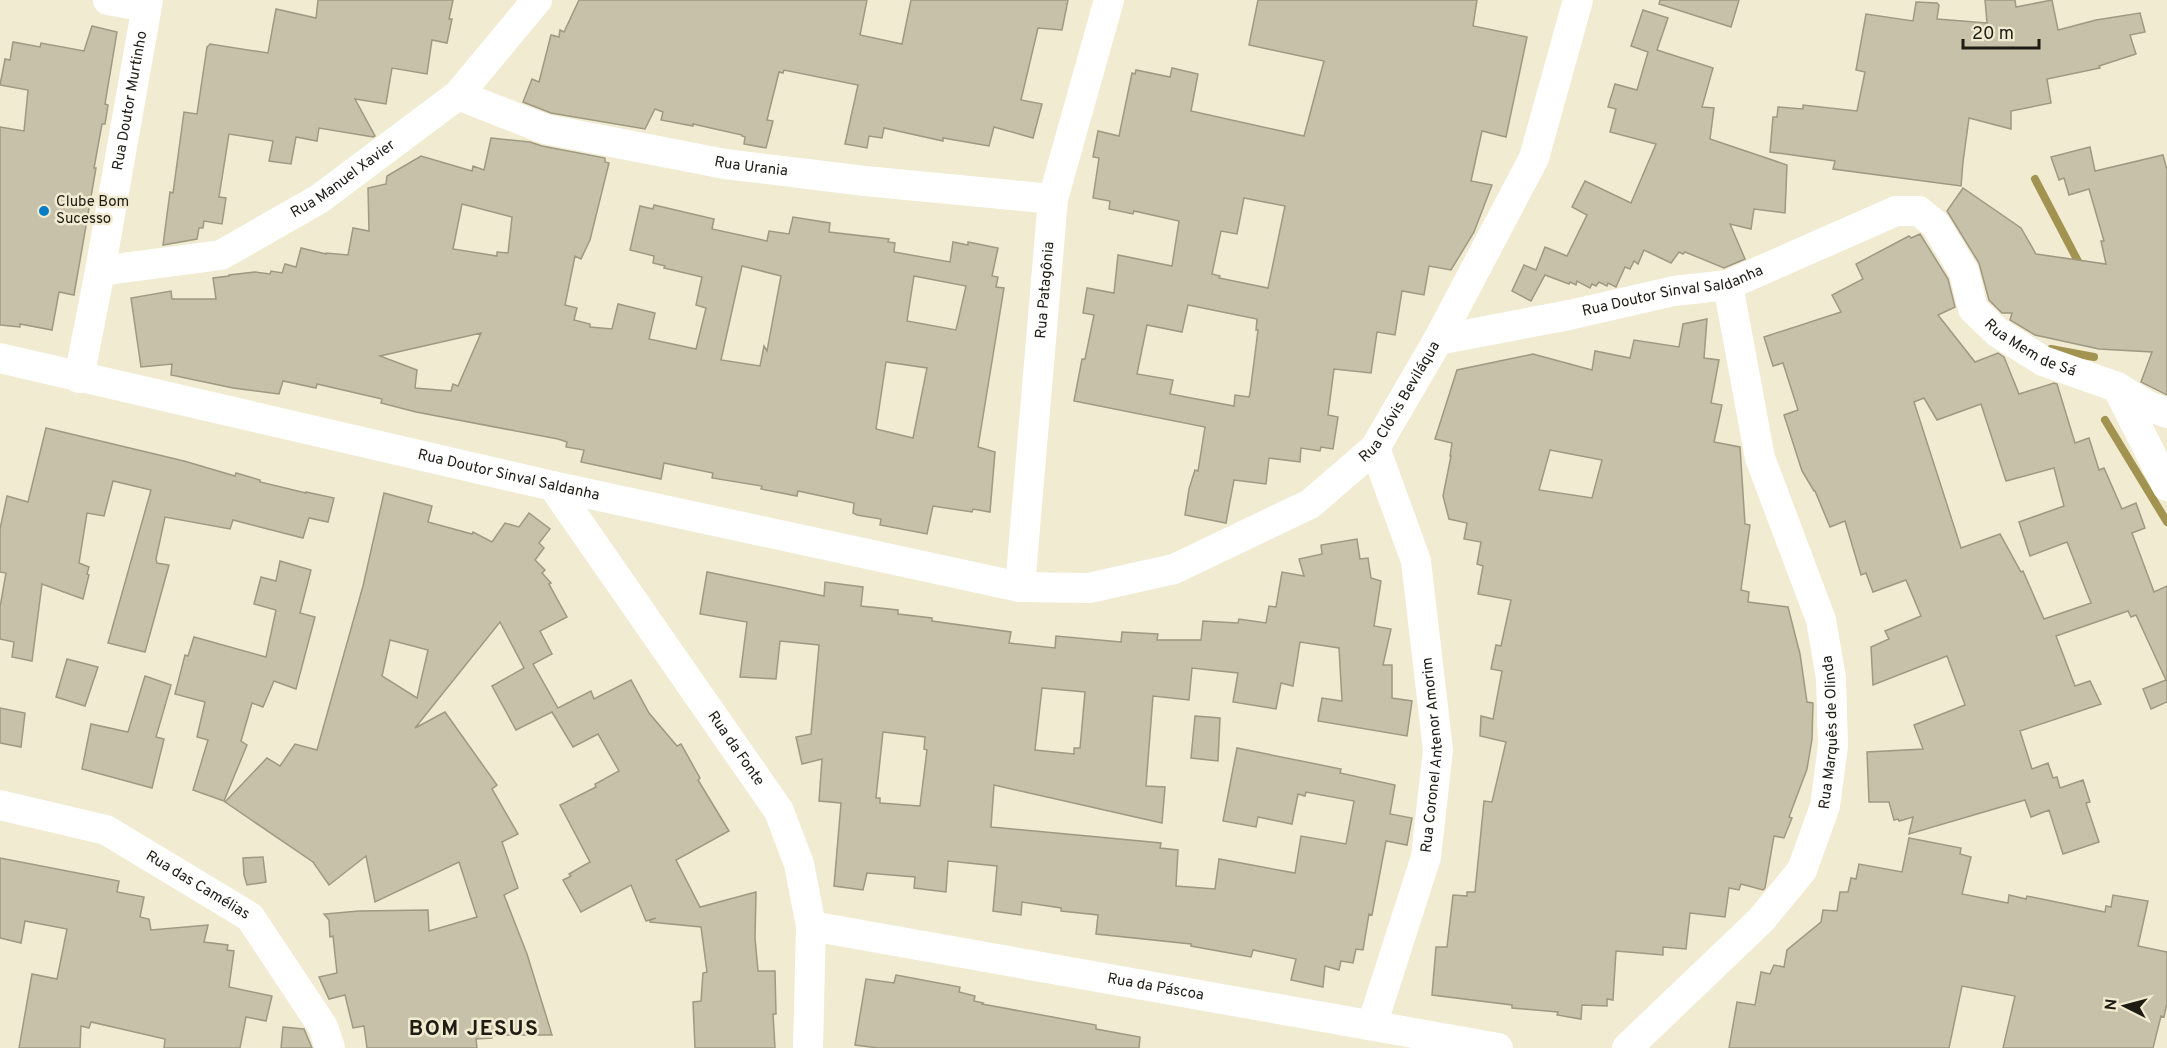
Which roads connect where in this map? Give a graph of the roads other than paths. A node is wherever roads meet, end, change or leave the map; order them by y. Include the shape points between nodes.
1 (108, 0) edge
2 (537, 0) edge
3 (1109, 0) edge
4 (1578, 0) edge
5 (147, 3) edge
6 (458, 95) junction
7 (1053, 199) junction
8 (1896, 211) joint
9 (100, 271) junction
10 (1728, 285) junction
11 (1438, 340) junction
12 (0, 358) edge
13 (79, 378) junction
14 (2117, 387) junction
15 (2167, 413) edge
16 (1375, 448) junction
17 (553, 486) junction
18 (2167, 486) edge
19 (1020, 587) junction
20 (0, 805) edge
21 (812, 926) junction
22 (1372, 1025) junction
23 (330, 1048) edge
24 (808, 1048) edge
25 (1498, 1048) edge
26 (1627, 1048) edge

1 - 5 street
2 - 6 street, Rua Manuel Xavier
3 - 7 street, Rua Patagônia
4 - 11 street, Rua Clóvis Beviláqua via 1534,158
5 - 9 street, Rua Doutor Murtinho
6 - 7 street, Rua Urania via 545,129 725,164
6 - 9 street, Rua Manuel Xavier via 319,199 221,255
7 - 19 street, Rua Patagônia
8 - 10 street, Rua Doutor Sinval Saldanha
8 - 14 street, Rua Mem de Sá via 1918,211 1936,225 1964,272 1973,309 1997,332 2043,361
9 - 13 street, Rua Doutor Murtinho
10 - 11 street, Rua Doutor Sinval Saldanha via 1674,291
10 - 26 street, Rua Marquês de Olinda via 1760,458 1821,620 1831,678 1833,746 1825,806 1802,870 1761,920
11 - 16 street, Rua Clóvis Beviláqua
12 - 13 street, Rua Doutor Sinval Saldanha
13 - 17 street, Rua Doutor Sinval Saldanha
14 - 15 street, Rua Mem de Sá
14 - 18 street
16 - 19 street, Rua Clóvis Beviláqua via 1310,504 1174,568 1089,588
16 - 22 street, Rua Coronel Antenor Amorim via 1416,561 1438,750 1426,857
17 - 19 street, Rua Doutor Sinval Saldanha
17 - 21 street, Rua da Fonte via 779,811 799,864
20 - 23 street, Rua das Camélias via 105,830 250,917 323,1027
21 - 22 street, Rua da Páscoa
21 - 24 street, Rua da Fonte
22 - 25 street, Rua da Páscoa

